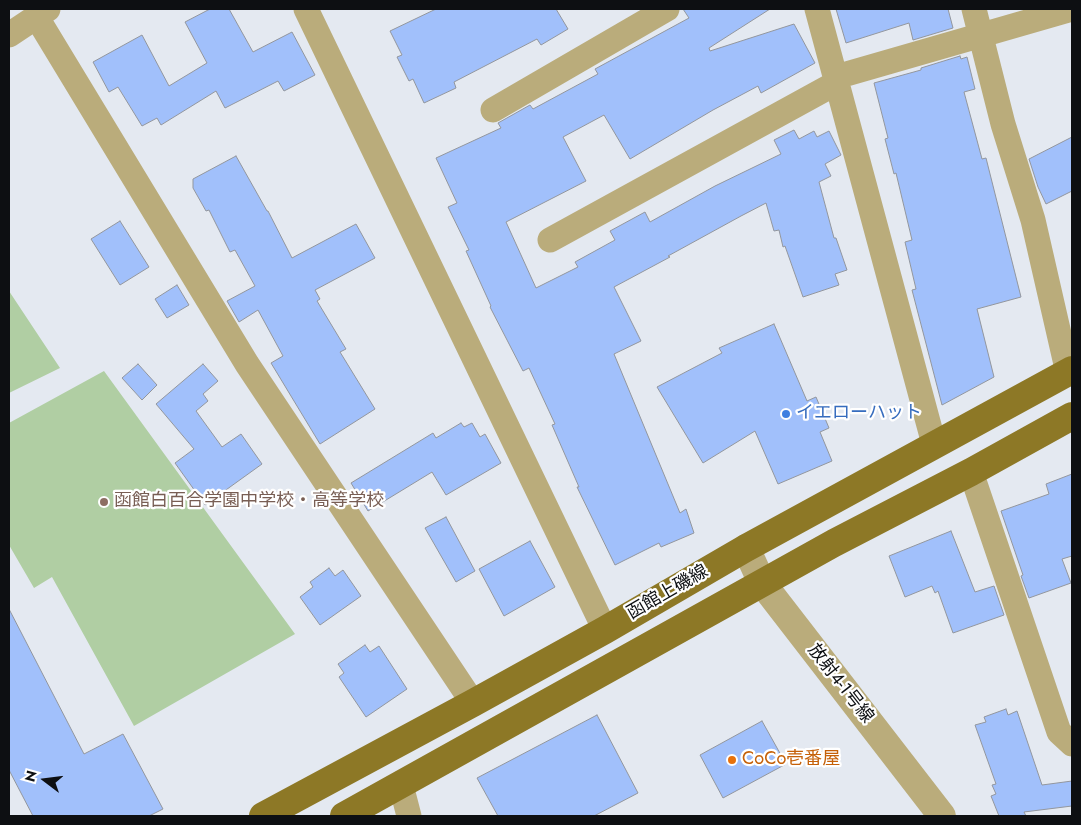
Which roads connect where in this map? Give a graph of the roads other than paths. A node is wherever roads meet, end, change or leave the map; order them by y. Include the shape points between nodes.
1 (306, 9) edge
2 (667, 9) edge
3 (817, 9) edge
4 (974, 9) edge
5 (1072, 9) edge
6 (42, 13) edge
7 (9, 34) edge
8 (982, 36) junction
9 (837, 79) junction
10 (493, 110) dead end
11 (550, 240) dead end
12 (1070, 372) edge
13 (1072, 416) edge
14 (934, 444) junction
15 (971, 472) junction
16 (746, 548) junction
17 (762, 582) junction
18 (605, 630) junction
19 (473, 703) junction
20 (1072, 744) edge
21 (401, 785) junction
22 (263, 816) edge
23 (344, 816) edge
24 (409, 816) edge
25 (942, 816) edge

1 - 18 street
2 - 10 street
3 - 9 street
4 - 8 street
5 - 8 street
6 - 7 street
6 - 19 street via 246,364
8 - 9 street
8 - 12 street via 1033,220
9 - 11 street
9 - 14 street
12 - 14 main road, 函館上磯線
13 - 15 main road
14 - 16 main road, 函館上磯線
15 - 17 main road
15 - 20 street via 1059,732
16 - 17 street, 放射4-1号線
16 - 18 main road, 函館上磯線
17 - 21 main road
17 - 25 street, 放射4-1号線
18 - 19 main road, 函館上磯線
19 - 22 main road, 函館上磯線
21 - 23 main road
21 - 24 street

